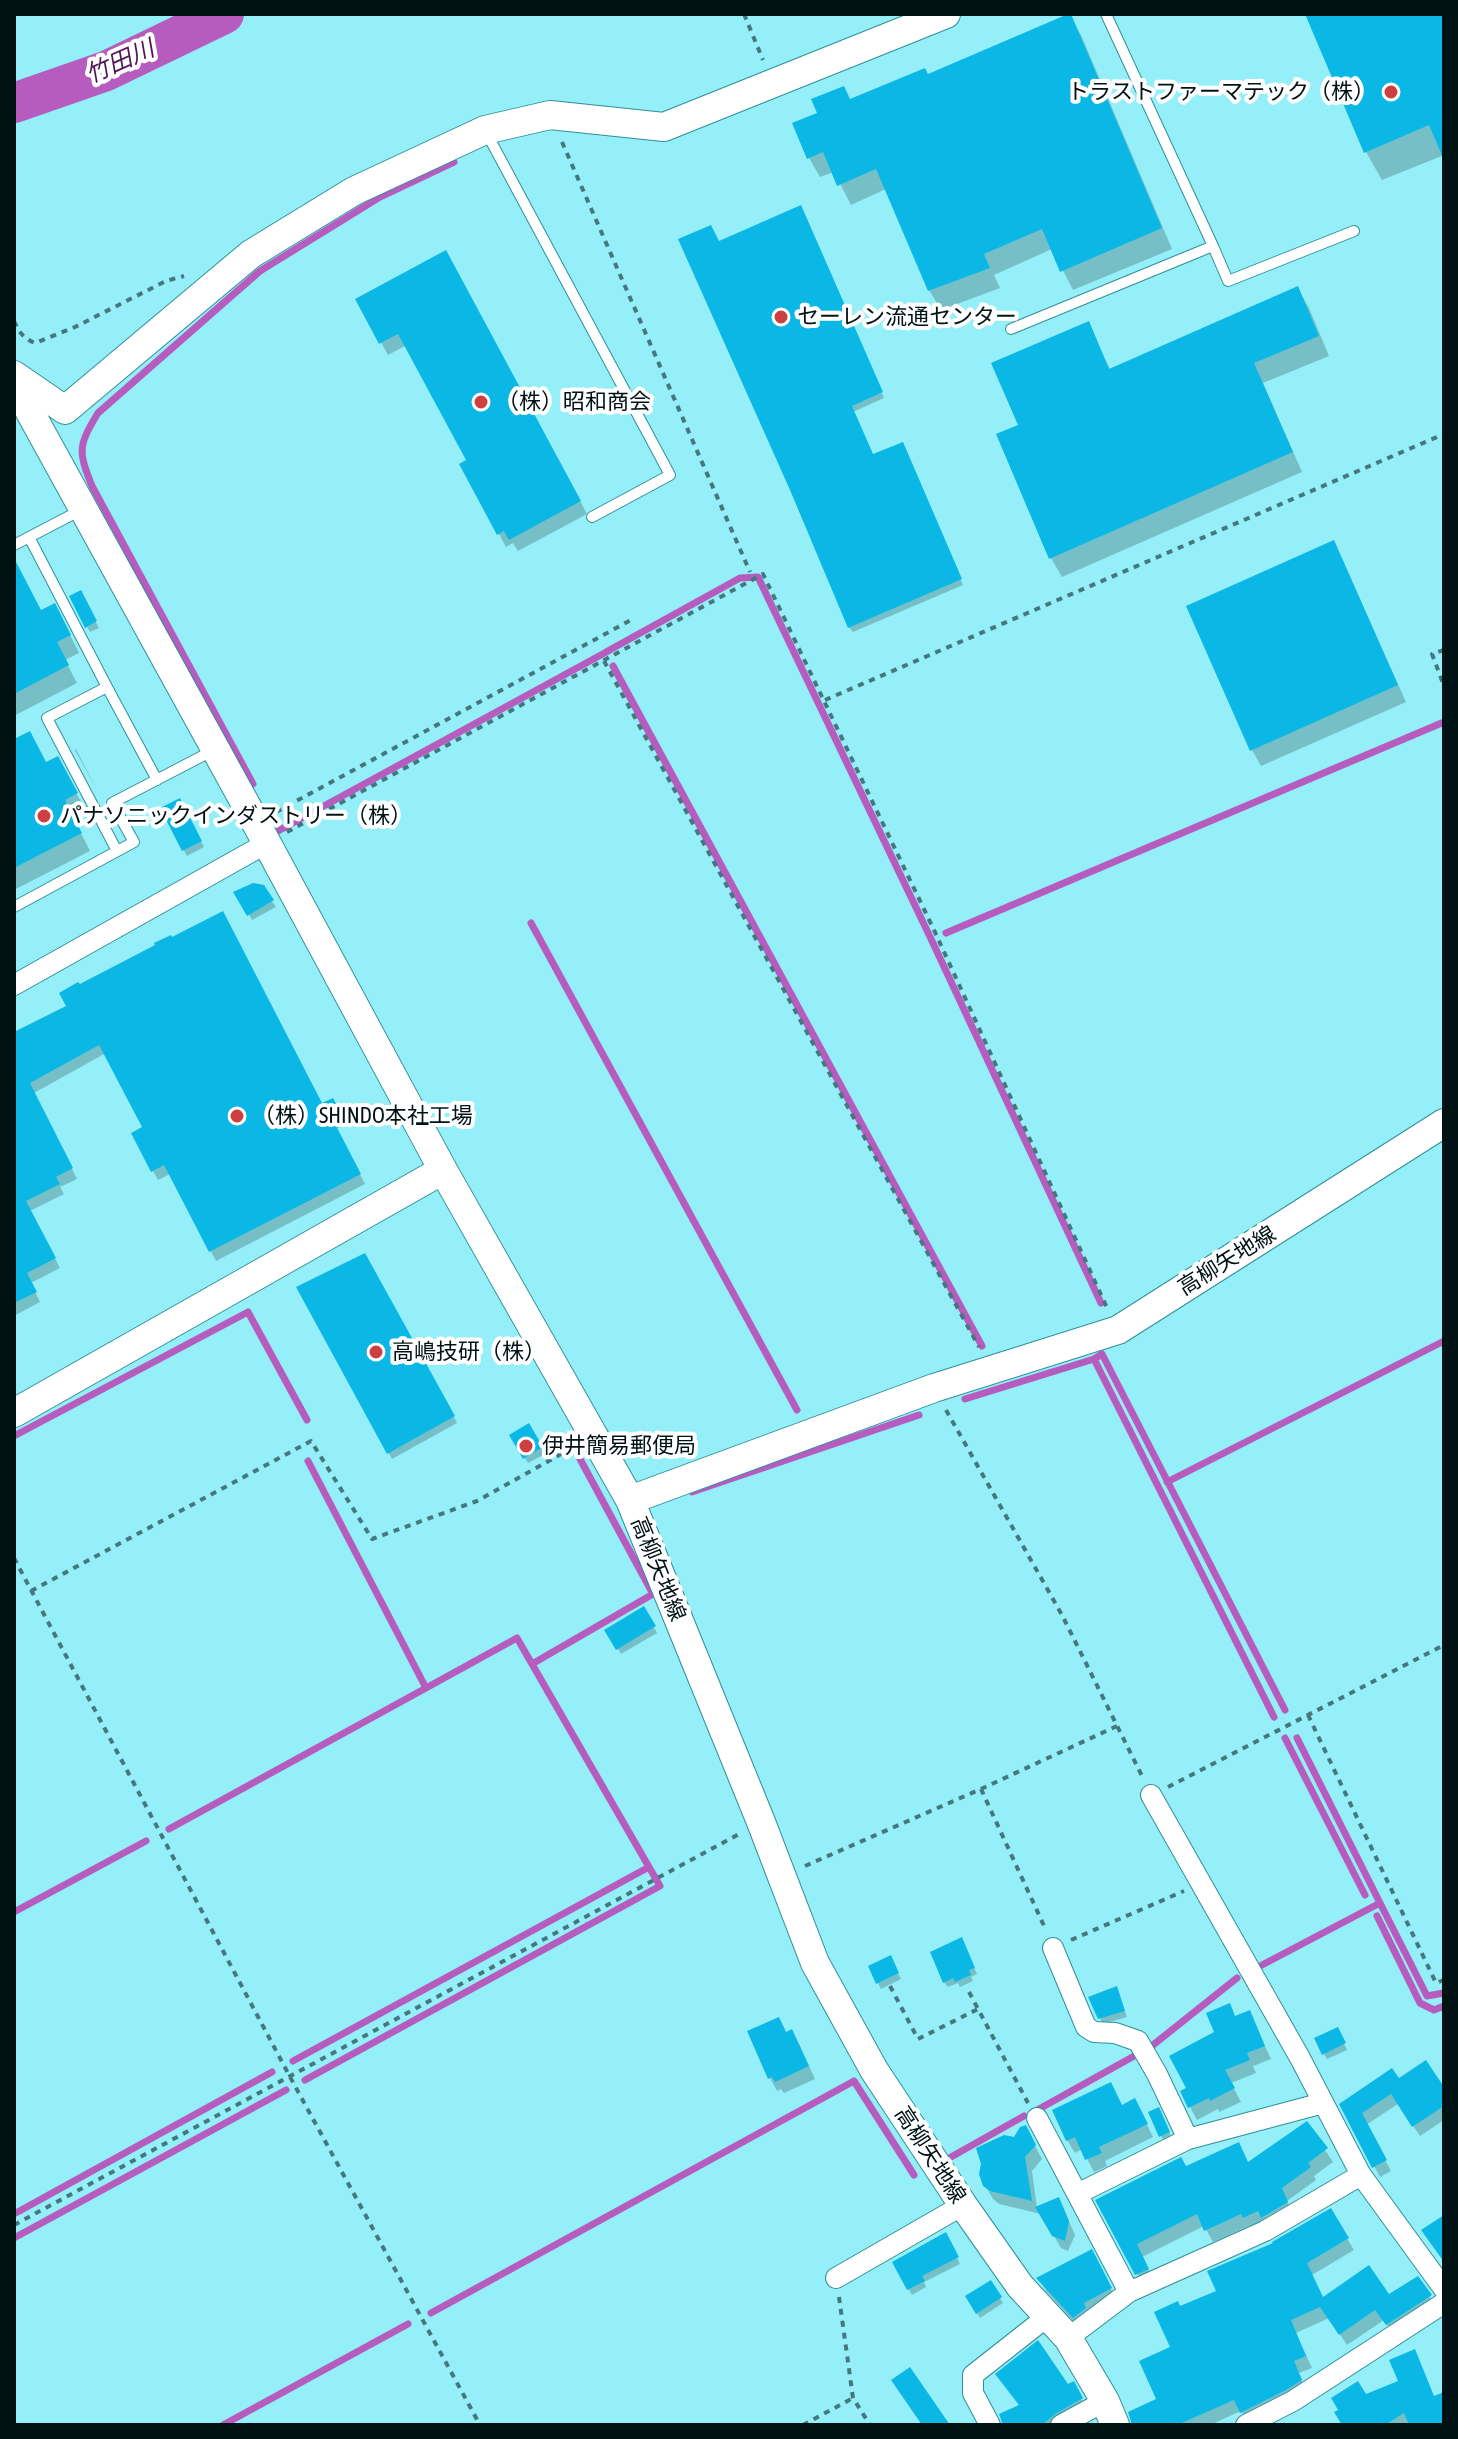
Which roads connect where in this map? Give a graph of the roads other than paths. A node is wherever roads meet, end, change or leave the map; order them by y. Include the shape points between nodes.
1 (946, 14) edge
2 (1106, 14) edge
3 (485, 130) junction
4 (1354, 231) dead end
5 (1213, 246) junction
6 (1011, 329) dead end
7 (14, 375) edge
8 (14, 383) edge
9 (83, 508) junction
10 (592, 517) dead end
11 (29, 537) junction
12 (14, 545) edge
13 (107, 687) junction
14 (216, 749) junction
15 (157, 780) junction
16 (262, 833) junction
17 (117, 851) junction
18 (14, 907) edge
19 (14, 985) edge
20 (1444, 1123) edge
21 (443, 1170) junction
22 (14, 1413) edge
23 (630, 1500) junction
24 (1151, 1795) road end
25 (1053, 1948) road end
26 (1323, 2103) junction
27 (1037, 2118) road end
28 (1188, 2139) junction
29 (1361, 2175) junction
30 (1077, 2194) junction
31 (963, 2205) junction
32 (836, 2278) road end
33 (1444, 2289) edge
34 (1129, 2292) junction
35 (1444, 2303) edge
36 (1048, 2316) junction
37 (1068, 2338) junction
38 (1110, 2413) edge
39 (990, 2425) edge
40 (1061, 2425) edge
41 (1246, 2425) edge

1 - 3 street via 664,127 550,115
2 - 5 lane
3 - 7 street via 354,191 251,254 65,410
3 - 10 lane via 670,475
4 - 5 lane via 1228,281
5 - 6 lane
8 - 9 street
9 - 11 lane
9 - 14 street
11 - 12 lane
11 - 13 lane
13 - 15 lane
13 - 17 lane via 47,718
14 - 15 lane
14 - 16 street
15 - 17 lane via 112,803 134,842
16 - 19 street
16 - 21 street
17 - 18 lane
20 - 23 street, 高柳矢地線 via 1118,1330 934,1388
21 - 22 street
21 - 23 street
23 - 31 street, 高柳矢地線 via 815,1963 874,2070
24 - 26 street
25 - 28 street via 1086,2027 1138,2041
26 - 28 street
26 - 29 street
27 - 30 street
28 - 30 street
29 - 33 street
29 - 34 street via 1265,2231
30 - 34 street
31 - 32 street
31 - 36 street, 高柳矢地線
34 - 37 street
35 - 41 street via 1293,2401
36 - 37 street, 高柳矢地線
36 - 39 street via 973,2375 973,2393
37 - 38 street, 高柳矢地線
38 - 40 street

